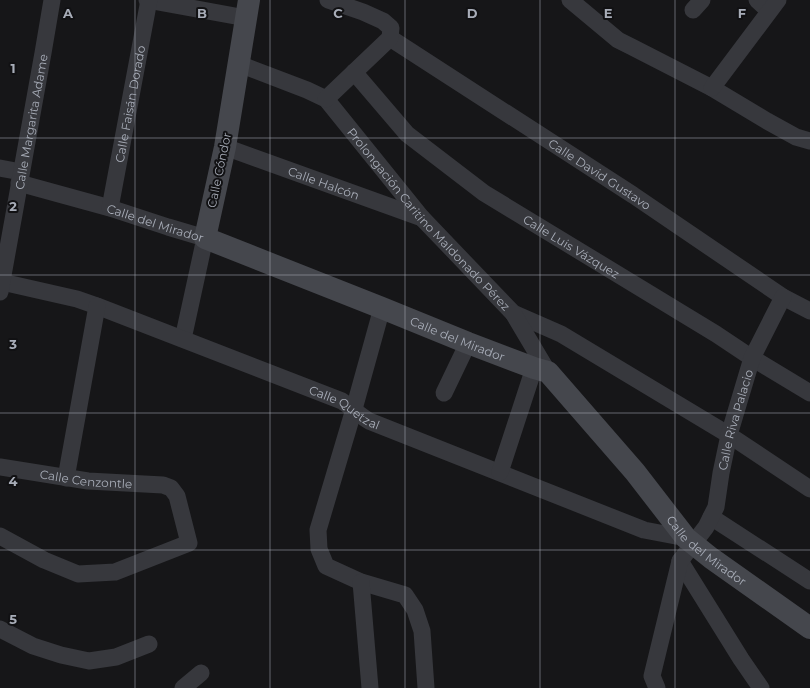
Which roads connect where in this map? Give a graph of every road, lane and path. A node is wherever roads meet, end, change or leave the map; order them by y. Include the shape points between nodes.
1 (52, 0) edge
2 (149, 0) edge
3 (328, 0) edge
4 (570, 0) edge
5 (768, 4) edge
6 (357, 6) edge
7 (248, 9) edge
8 (390, 33) junction
9 (239, 64) junction
10 (354, 72) junction
11 (712, 88) junction
12 (326, 99) junction
13 (810, 141) edge
14 (225, 147) junction
15 (0, 168) edge
16 (20, 178) junction
17 (110, 208) junction
18 (422, 218) junction
19 (205, 238) junction
20 (1, 287) edge
21 (783, 297) junction
22 (97, 306) junction
23 (382, 308) junction
24 (810, 311) edge
25 (513, 313) junction
26 (183, 339) junction
27 (468, 343) junction
28 (752, 358) junction
29 (541, 370) junction
30 (444, 393) dead end
31 (810, 393) edge
32 (354, 409) junction
33 (729, 435) junction
34 (0, 467) edge
35 (500, 472) junction
36 (66, 478) junction
37 (810, 488) edge
38 (711, 517) junction
39 (0, 536) edge
40 (689, 541) junction
41 (680, 562) junction
42 (810, 581) edge
43 (362, 582) junction
44 (810, 628) edge
45 (0, 629) edge
46 (149, 644) dead end
47 (201, 674) dead end
48 (654, 682) edge
49 (183, 688) edge
50 (370, 688) edge
51 (426, 688) edge
52 (760, 688) edge

1 - 16 street, Calle Margarita Adame
2 - 7 street
2 - 17 street, Calle Faisán Dorado
3 - 6 street, Calle David Gustavo
4 - 11 street via 618,40
5 - 11 street
6 - 8 street, Calle David Gustavo via 383,21
7 - 9 street, Calle Cóndor
8 - 10 street
8 - 21 street, Calle David Gustavo
9 - 12 street
9 - 14 street, Calle Cóndor
10 - 12 street
10 - 28 street, Calle Luis Vázquez via 407,134 484,193
11 - 13 street via 796,137
12 - 18 street, Prolongación Caritino Maldonado Pérez
14 - 18 street, Calle Halcón
14 - 19 street, Calle Cóndor
15 - 16 street, Calle del Mirador
16 - 17 street, Calle del Mirador
16 - 20 street, Calle Margarita Adame
17 - 19 street, Calle del Mirador
18 - 25 street, Prolongación Caritino Maldonado Pérez
19 - 23 street, Calle del Mirador
19 - 26 street, Calle Cóndor
20 - 22 street, Calle Quetzal via 77,299
21 - 24 street, Calle David Gustavo
21 - 28 street, Calle Riva Palacio
22 - 26 street, Calle Quetzal
22 - 36 street
23 - 27 street, Calle del Mirador
23 - 32 street
25 - 29 street
25 - 33 street, Prolongación Caritino Maldonado Pérez via 560,334
26 - 32 street, Calle Quetzal via 342,401
27 - 29 street, Calle del Mirador
27 - 30 street
28 - 31 street, Calle Luis Vázquez
28 - 33 street, Calle Riva Palacio
29 - 35 street
29 - 40 street, Calle del Mirador via 635,472
32 - 35 street, Calle Quetzal via 369,421
32 - 43 street via 318,530 319,549 326,566
33 - 37 street, Prolongación Caritino Maldonado Pérez
33 - 38 street, Calle Riva Palacio via 716,507
34 - 36 street, Calle Cenzontle
35 - 40 street, Calle Quetzal via 644,530
36 - 39 street, Calle Cenzontle via 163,485 171,488 177,496 189,543 115,572 78,574 44,560
38 - 40 street, Calle Riva Palacio via 706,527
38 - 42 street
40 - 41 street
40 - 44 street, Calle del Mirador
41 - 48 street
41 - 52 street
43 - 50 street
43 - 51 street via 405,595 415,610 422,631
45 - 46 street via 33,646 61,656 89,661 116,657
47 - 49 street

